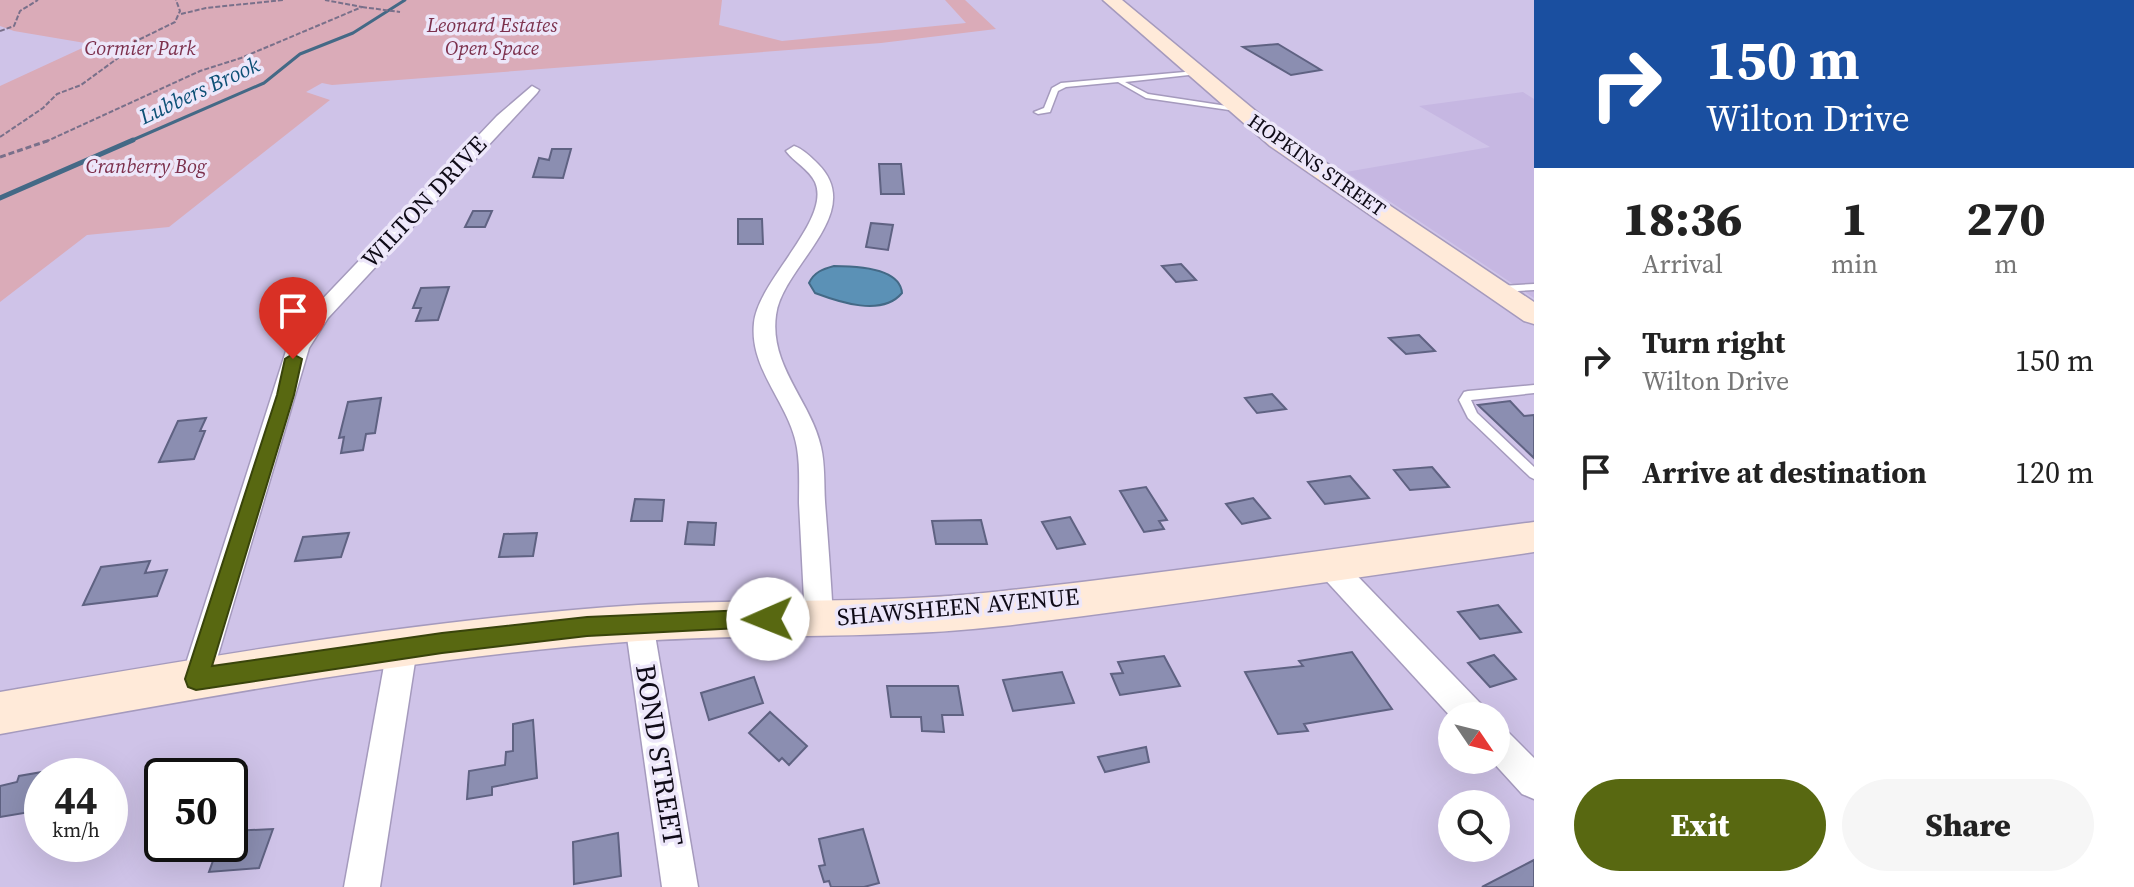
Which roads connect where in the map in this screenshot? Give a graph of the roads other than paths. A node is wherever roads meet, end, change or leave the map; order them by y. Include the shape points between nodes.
1 (1112, 0) edge
2 (1196, 73) junction
3 (1115, 80) junction
4 (532, 90) dead end
5 (1240, 110) junction
6 (1038, 112) dead end
7 (794, 151) dead end
8 (1534, 287) edge
9 (1497, 290) junction
10 (1534, 315) edge
11 (1534, 389) edge
12 (1534, 474) edge
13 (1534, 537) edge
14 (1330, 566) junction
15 (819, 618) junction
16 (639, 623) junction
17 (402, 649) junction
18 (196, 679) junction
19 (1458, 702) edge
20 (0, 713) edge
21 (1510, 757) edge
22 (1534, 782) edge
23 (362, 887) edge
24 (680, 887) edge

1 - 2 main road, HOPKINS STREET
2 - 3 lane
2 - 5 main road, HOPKINS STREET
3 - 5 lane via 1146,96
3 - 6 lane via 1064,85 1055,90 1047,110
4 - 18 street, WILTON DRIVE via 304,336
5 - 9 main road, HOPKINS STREET
7 - 15 street via 820,178 825,197 818,223 770,294 764,327 768,351 809,447
8 - 9 lane
9 - 10 main road, HOPKINS STREET
11 - 12 lane via 1468,395 1465,400 1472,415
13 - 14 main road, SHAWSHEEN AVENUE
14 - 15 main road, SHAWSHEEN AVENUE via 1000,609
14 - 19 street
15 - 16 main road, SHAWSHEEN AVENUE
16 - 17 main road, SHAWSHEEN AVENUE
16 - 24 street, BOND STREET
17 - 18 main road, SHAWSHEEN AVENUE
17 - 23 street
18 - 20 main road, SHAWSHEEN AVENUE
21 - 22 street

